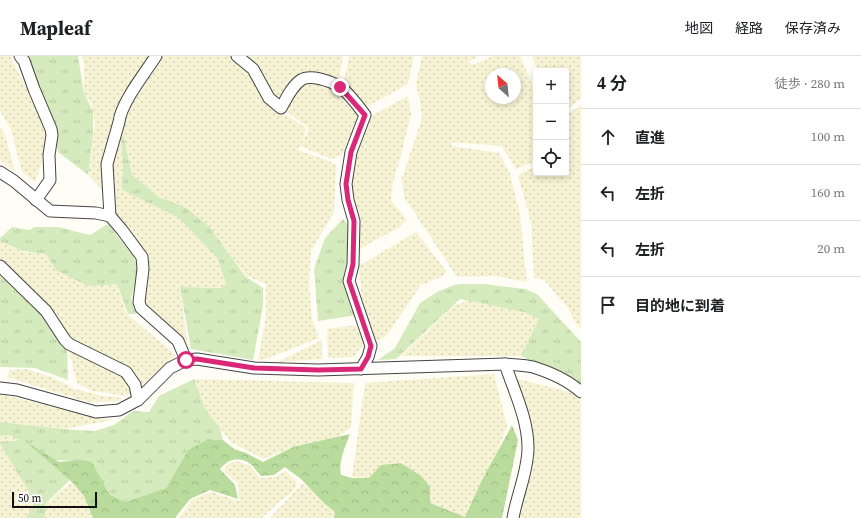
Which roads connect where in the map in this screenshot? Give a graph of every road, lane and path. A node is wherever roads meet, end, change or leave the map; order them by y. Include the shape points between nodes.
1 (20, 56) edge
2 (156, 56) edge
3 (237, 56) edge
4 (0, 172) edge
5 (36, 200) junction
6 (110, 216) junction
7 (0, 266) edge
8 (186, 360) junction
9 (505, 364) junction
10 (361, 369) junction
11 (0, 388) edge
12 (581, 392) edge
13 (138, 400) junction
14 (513, 518) edge

1 - 5 street via 52,135 49,155 50,180
2 - 6 street via 120,115 107,164
3 - 10 street via 253,69 269,98 280,108 295,86 308,77 340,87 365,115 351,152 346,184 354,221 353,264 349,281 371,346
4 - 5 street
5 - 6 street via 50,211
6 - 8 street via 142,257 143,269 138,302 141,308 178,341
7 - 13 street via 46,311 69,344 126,372 135,385
8 - 10 street via 197,359 254,368
8 - 13 street via 170,368
9 - 10 street
9 - 12 street via 532,367 575,386
9 - 14 street via 522,413 528,448
11 - 13 street via 17,390 96,412 119,410

